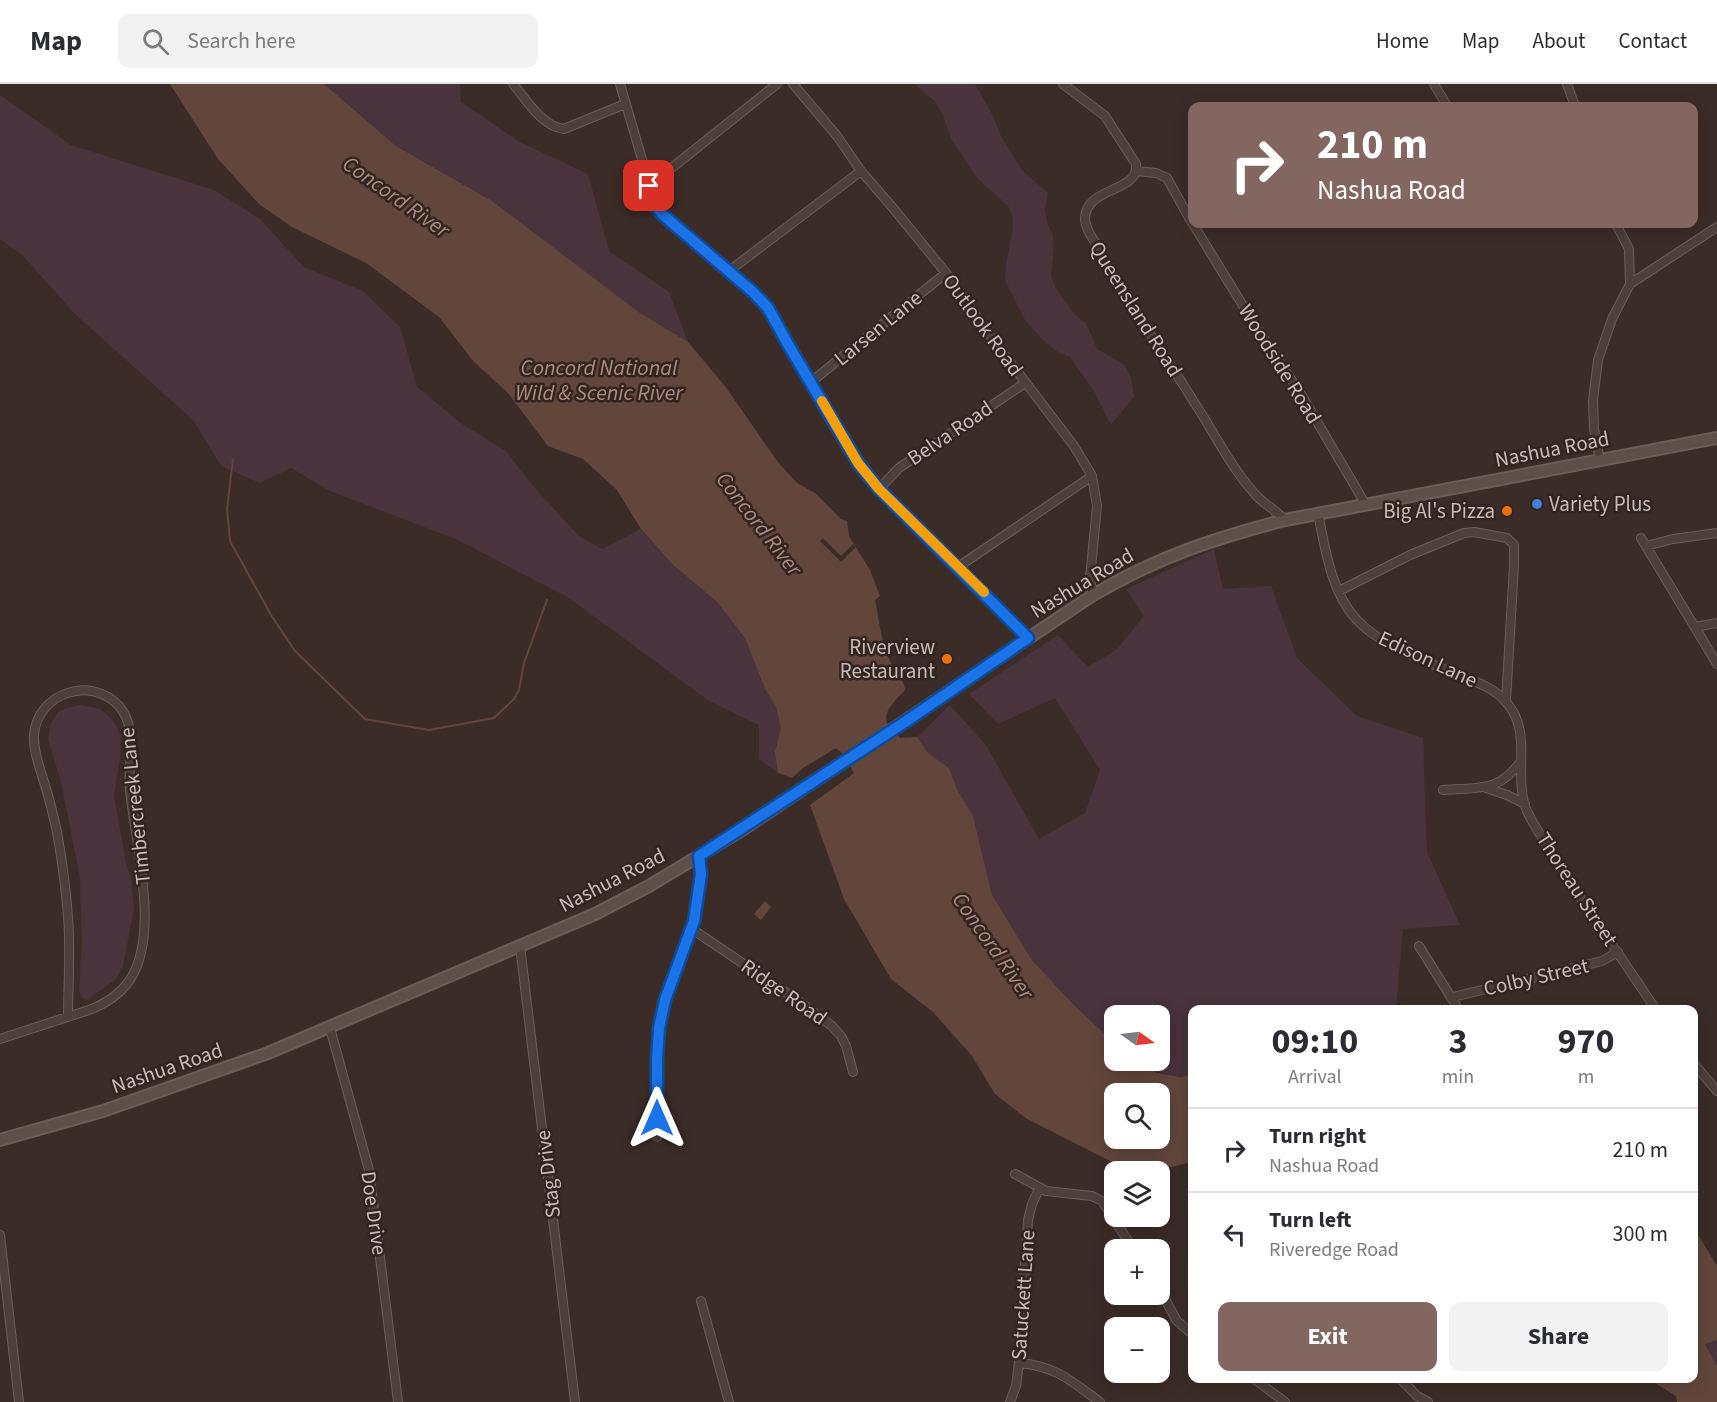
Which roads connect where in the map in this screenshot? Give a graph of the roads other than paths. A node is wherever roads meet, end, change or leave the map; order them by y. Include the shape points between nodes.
1 (513, 84) edge
2 (621, 84) edge
3 (777, 84) edge
4 (793, 84) edge
5 (1063, 84) edge
6 (1434, 84) edge
7 (1568, 84) edge
8 (1445, 102) edge
9 (1574, 102) edge
10 (626, 104) junction
11 (861, 171) junction
12 (1137, 171) junction
13 (649, 186) junction
14 (1188, 214) edge
15 (1717, 227) edge
16 (1196, 228) edge
17 (1618, 228) edge
18 (729, 271) junction
19 (946, 273) junction
20 (1630, 284) junction
21 (811, 382) junction
22 (1025, 383) junction
23 (1717, 438) edge
24 (1600, 460) junction
25 (1092, 476) junction
26 (879, 489) junction
27 (1366, 505) junction
28 (1318, 513) junction
29 (1284, 520) junction
30 (1717, 533) edge
31 (1641, 538) dead end
32 (1646, 546) junction
33 (958, 567) junction
34 (1339, 591) junction
35 (1093, 595) junction
36 (1717, 623) edge
37 (1695, 627) junction
38 (1028, 638) junction
39 (1717, 664) edge
40 (1506, 701) junction
41 (1521, 761) junction
42 (1486, 788) junction
43 (1443, 790) dead end
44 (1525, 804) junction
45 (699, 856) junction
46 (692, 929) junction
47 (520, 946) junction
48 (1419, 946) dead end
49 (1618, 952) junction
50 (1453, 997) junction
51 (1457, 1005) edge
52 (1653, 1005) edge
53 (68, 1017) junction
54 (330, 1028) junction
55 (0, 1039) edge
56 (1698, 1069) edge
57 (853, 1072) dead end
58 (1717, 1091) edge
59 (657, 1137) dead end
60 (0, 1140) edge
61 (1015, 1174) dead end
62 (1039, 1189) junction
63 (0, 1235) edge
64 (1127, 1239) edge
65 (701, 1301) dead end
66 (1168, 1305) edge
67 (1188, 1331) edge
68 (1019, 1364) junction
69 (1260, 1383) edge
70 (1404, 1383) edge
71 (1415, 1399) edge
72 (19, 1402) edge
73 (398, 1402) edge
74 (575, 1402) edge
75 (729, 1402) edge
76 (1010, 1402) edge
77 (1100, 1402) edge
78 (1285, 1402) edge
79 (1428, 1402) edge

1 - 10 street via 555,128 564,129
2 - 10 street
3 - 13 street
4 - 11 street, Outlook Road
5 - 12 street via 1105,116
6 - 8 street
7 - 9 street
10 - 13 street
11 - 18 street
11 - 19 street, Outlook Road
12 - 14 street, Woodside Road via 1167,178
12 - 29 street, Queensland Road via 1134,178 1089,205 1084,222 1219,444 1254,494
13 - 18 street via 663,215
15 - 20 street
16 - 27 street, Woodside Road
17 - 20 street via 1629,249
18 - 21 street via 768,308
19 - 21 street, Larsen Lane
19 - 22 street, Outlook Road
20 - 24 street via 1612,319 1598,360 1593,419
21 - 26 street via 858,463
22 - 25 street, Outlook Road
22 - 26 street, Belva Road via 899,468
23 - 24 main road, Nashua Road
24 - 27 main road, Nashua Road
25 - 33 street
25 - 35 street, Outlook Road via 1097,506 1090,578
26 - 33 street
27 - 28 main road, Nashua Road
28 - 29 main road, Nashua Road
28 - 34 street, Edison Lane
29 - 35 main road, Nashua Road via 1178,552
30 - 32 street via 1673,538
31 - 32 street
32 - 37 street
33 - 38 street
34 - 40 street, Edison Lane via 1354,618 1368,630 1484,686
34 - 40 street via 1464,533 1504,536 1514,545
35 - 38 main road, Nashua Road
36 - 37 street
37 - 39 street
38 - 45 main road, Nashua Road
40 - 41 street, Thoreau Street via 1520,727
41 - 42 street via 1509,776
41 - 44 street, Thoreau Street
42 - 43 street
42 - 44 street
44 - 49 street, Thoreau Street via 1573,890
45 - 46 street via 701,874
45 - 47 main road, Nashua Road via 595,914
46 - 57 street, Ridge Road via 832,1026 846,1046
46 - 59 street via 665,1000 659,1028
47 - 54 main road, Nashua Road
47 - 74 street, Stag Drive
48 - 50 street
49 - 50 street, Colby Street via 1602,961
49 - 52 street, Thoreau Street
50 - 51 street
53 - 53 street, Timbercreek Lane via 108,1001 129,982 138,964 144,924 144,884 130,788 130,729 124,713 113,701 82,690 51,701 40,714 34,738 54,818 68,907
53 - 55 street, Timbercreek Lane
54 - 60 main road, Nashua Road via 156,1093
54 - 73 street, Doe Drive via 369,1170
56 - 58 street
61 - 62 street
62 - 64 street via 1092,1196 1105,1205
62 - 68 street, Satuckett Lane via 1028,1220
63 - 72 street
65 - 75 street
66 - 67 street
68 - 76 street, Satuckett Lane
68 - 77 street via 1055,1370
69 - 78 street
70 - 71 street
71 - 79 street

